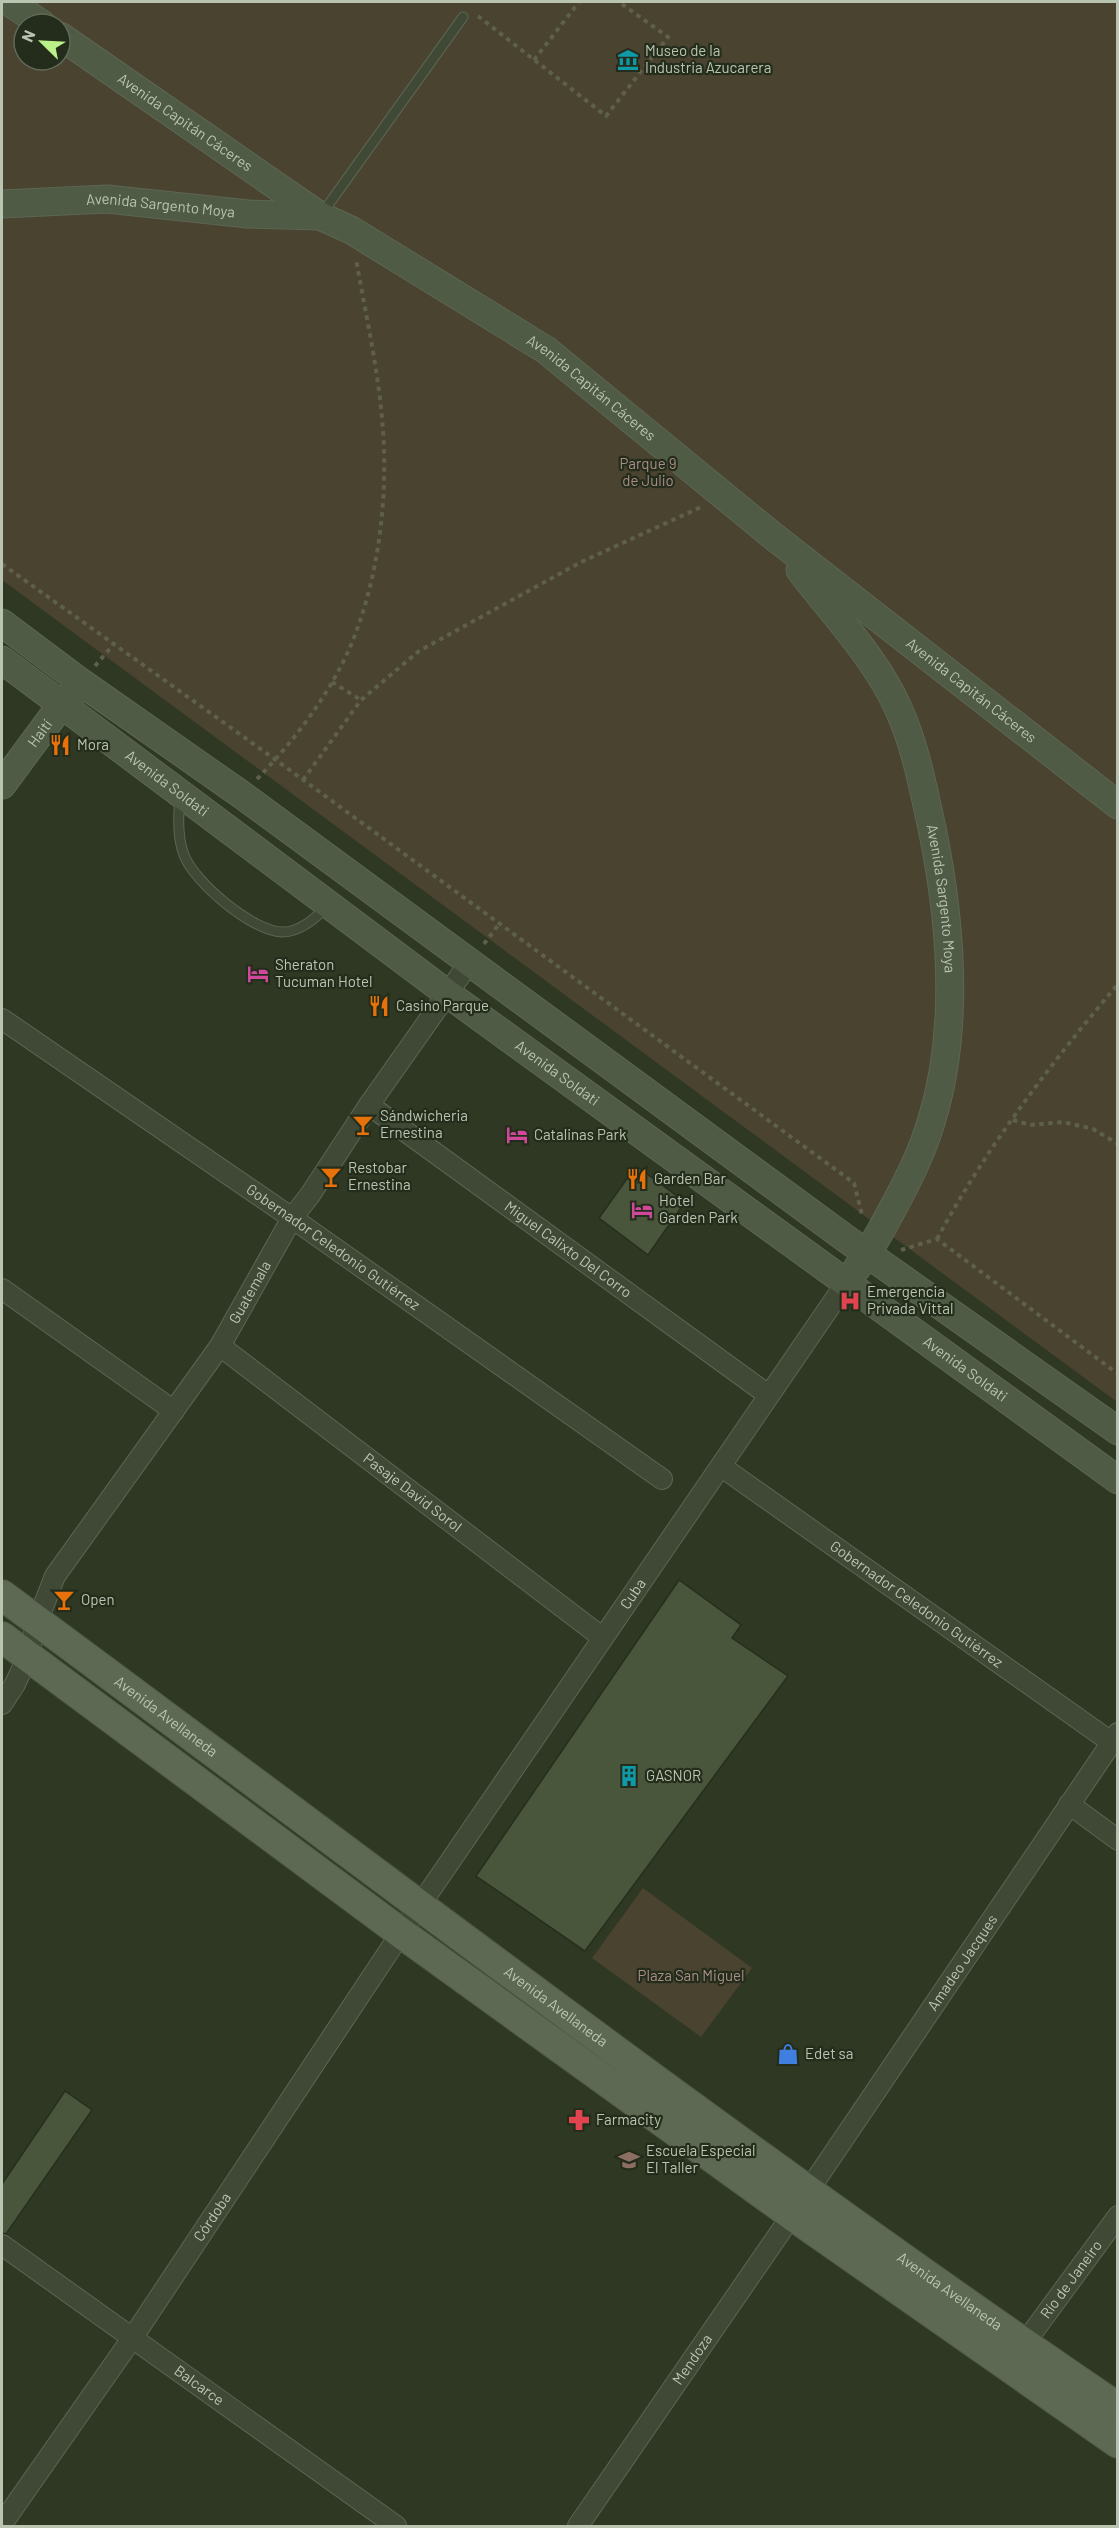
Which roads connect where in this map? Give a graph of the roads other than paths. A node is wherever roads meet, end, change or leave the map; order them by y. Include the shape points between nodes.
1 (9, 2) edge
2 (24, 12) edge
3 (464, 17) dead end
4 (72, 44) edge
5 (2, 204) edge
6 (320, 216) junction
7 (773, 536) junction
8 (2, 623) edge
9 (2, 660) edge
10 (82, 683) junction
11 (62, 704) junction
12 (2, 786) edge
13 (181, 794) junction
14 (1118, 805) edge
15 (327, 903) junction
16 (469, 963) junction
17 (448, 994) junction
18 (2, 1019) edge
19 (369, 1105) junction
20 (292, 1218) junction
21 (873, 1245) junction
22 (846, 1283) junction
23 (2, 1289) edge
24 (220, 1346) junction
25 (767, 1394) junction
26 (174, 1411) junction
27 (1118, 1431) edge
28 (722, 1467) junction
29 (662, 1479) dead end
30 (1118, 1480) edge
31 (2, 1595) edge
32 (37, 1622) junction
33 (2, 1637) edge
34 (603, 1638) junction
35 (28, 1656) junction
36 (2, 1704) edge
37 (1114, 1738) edge
38 (1069, 1804) junction
39 (1118, 1840) edge
40 (420, 1907) junction
41 (401, 1933) junction
42 (800, 2203) junction
43 (1118, 2216) edge
44 (2, 2245) edge
45 (133, 2337) junction
46 (1024, 2344) junction
47 (1118, 2408) edge
48 (1118, 2443) edge
49 (2, 2524) edge
50 (396, 2526) edge
51 (578, 2526) edge

1 - 2 main road
3 - 6 lane
4 - 6 main road, Avenida Capitán Cáceres
5 - 6 main road, Avenida Sargento Moya via 107,199 248,214
6 - 7 main road, Avenida Capitán Cáceres via 546,350
7 - 14 main road, Avenida Capitán Cáceres
7 - 21 main road, Avenida Sargento Moya via 872,663 899,709 918,759 939,864 951,990 946,1054 932,1120 908,1180
8 - 10 main road, Avenida Soldati
9 - 11 main road, Avenida Soldati
10 - 11 main road, Haití
10 - 16 main road, Avenida Soldati via 242,795
11 - 12 main road, Haití
11 - 13 main road, Avenida Soldati
13 - 15 main road, Avenida Soldati
13 - 15 lane via 178,815 184,855 197,876 247,919 268,930 285,932 301,927
15 - 17 main road, Avenida Soldati
16 - 17 street, Guatemala
16 - 21 main road, Avenida Soldati
17 - 19 street, Guatemala
17 - 22 main road, Avenida Soldati
18 - 20 street, Gobernador Celedonio Gutiérrez
19 - 20 street, Guatemala
19 - 25 street, Miguel Calixto Del Corro
20 - 24 street, Guatemala
20 - 29 street, Gobernador Celedonio Gutiérrez
21 - 22 main road, Avenida Sargento Moya
21 - 27 main road, Avenida Soldati
22 - 25 street, Cuba
22 - 30 main road, Avenida Soldati
23 - 26 street
24 - 26 street, Guatemala
24 - 34 street, Pasaje David Sorol
25 - 28 street, Cuba
26 - 32 street, Guatemala via 55,1576
28 - 34 street, Cuba
28 - 37 street, Gobernador Celedonio Gutiérrez
31 - 32 main road, Avenida Avellaneda
32 - 35 street, Guatemala
32 - 40 main road, Avenida Avellaneda
33 - 35 main road, Avenida Avellaneda
34 - 40 street, Cuba
35 - 36 street, Guatemala
35 - 41 main road, Avenida Avellaneda
37 - 38 street, Amadeo Jacques
38 - 39 street
38 - 42 street, Amadeo Jacques
40 - 41 street, Córdoba
40 - 42 main road, Avenida Avellaneda
41 - 42 main road, Avenida Avellaneda
41 - 45 street, Córdoba
42 - 46 main road, Avenida Avellaneda
42 - 48 main road, Avenida Avellaneda
42 - 51 street, Mendoza
43 - 46 street, Río de Janeiro
44 - 45 street, Balcarce
45 - 49 street, Córdoba
45 - 50 street, Balcarce
46 - 47 main road, Avenida Avellaneda

